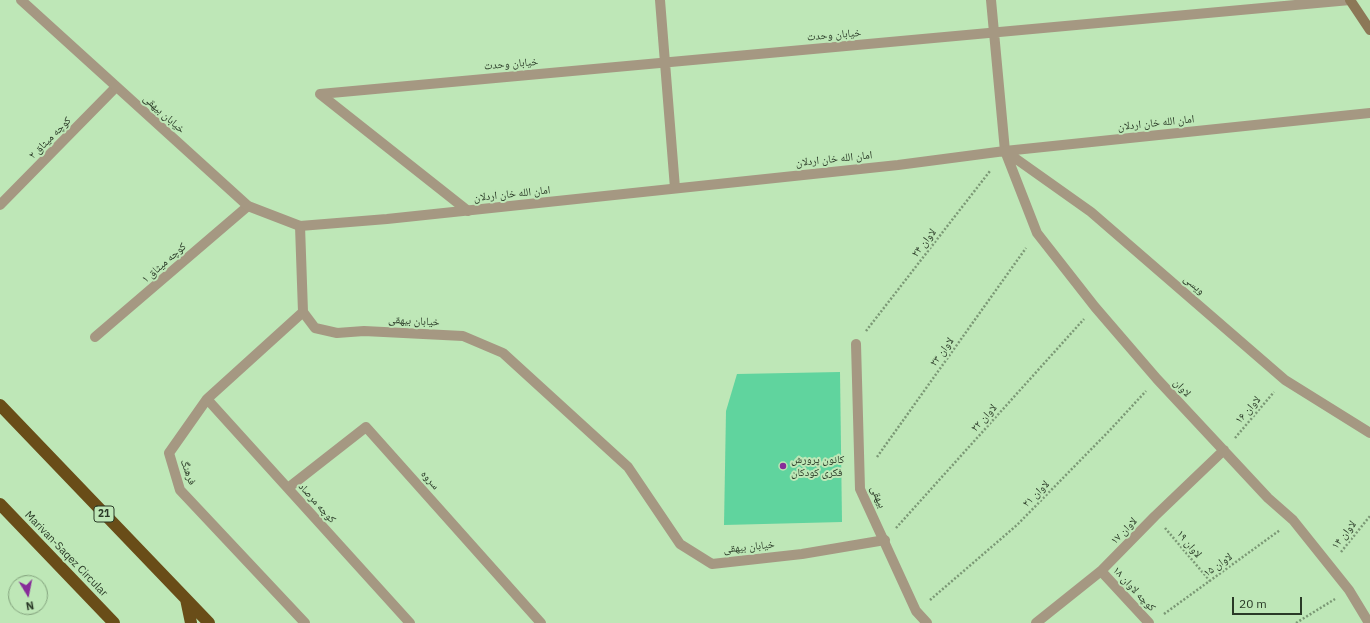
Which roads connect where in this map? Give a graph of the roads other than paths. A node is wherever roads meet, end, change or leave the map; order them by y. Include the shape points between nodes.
1 (21, 0) edge
2 (660, 0) edge
3 (991, 0) edge
4 (1350, 0) edge
5 (1370, 30) edge
6 (994, 32) junction
7 (665, 62) junction
8 (116, 87) junction
9 (1370, 113) edge
10 (1005, 151) junction
11 (675, 188) junction
12 (0, 205) edge
13 (248, 206) junction
14 (468, 211) junction
15 (300, 226) junction
16 (303, 312) junction
17 (96, 337) dead end
18 (856, 344) road end
19 (207, 399) junction
20 (0, 405) edge
21 (1370, 433) edge
22 (1224, 450) junction
23 (288, 488) junction
24 (0, 504) edge
25 (885, 540) junction
26 (1102, 571) junction
27 (185, 598) junction
28 (114, 623) edge
29 (191, 623) edge
30 (209, 623) edge
31 (305, 623) edge
32 (410, 623) edge
33 (541, 623) edge
34 (927, 623) edge
35 (1036, 623) edge
36 (1149, 623) edge
37 (1369, 623) edge

1 - 8 street, خیابان بیهقی
2 - 7 street
3 - 6 street, لاوان
4 - 5 street
4 - 6 street, خیابان وحدت
6 - 7 street, خیابان وحدت
6 - 10 street, لاوان
7 - 11 street
7 - 14 street, خیابان وحدت via 320,94
8 - 12 street, کوچه میثاق ۲
8 - 13 street, خیابان بیهقی
9 - 10 street, امان الله خان اردلان
10 - 11 street, امان الله خان اردلان
10 - 21 street, ویسی via 1091,212 1285,380
10 - 22 street, لاوان via 1037,233 1095,307 1157,379
11 - 14 street, امان الله خان اردلان
13 - 15 street, خیابان بیهقی
13 - 17 street, کوچه میثاق ۱
14 - 15 street, امان الله خان اردلان
15 - 16 street
16 - 19 street, فرهنگ
16 - 25 street, خیابان بیهقی via 315,328 337,333 364,331 464,336 503,353 628,467 680,544 712,564 802,554
18 - 25 street, بیهقی via 860,489
19 - 23 street, کوچه مرصاد
19 - 31 street, فرهنگ via 169,453 180,490
20 - 27 highway, 21
22 - 26 street, لاوان ۱۷
22 - 37 street, لاوان via 1268,498 1293,520 1331,565 1350,590
23 - 32 street, کوچه مرصاد
23 - 33 street, سروه via 366,427
24 - 28 highway, Marivan-Saqez Circular
25 - 34 street, بیهقی via 916,611
26 - 35 street, لاوان ۱۷
26 - 36 street, کوچه لاوان ۱۸
27 - 29 highway
27 - 30 highway, 21

